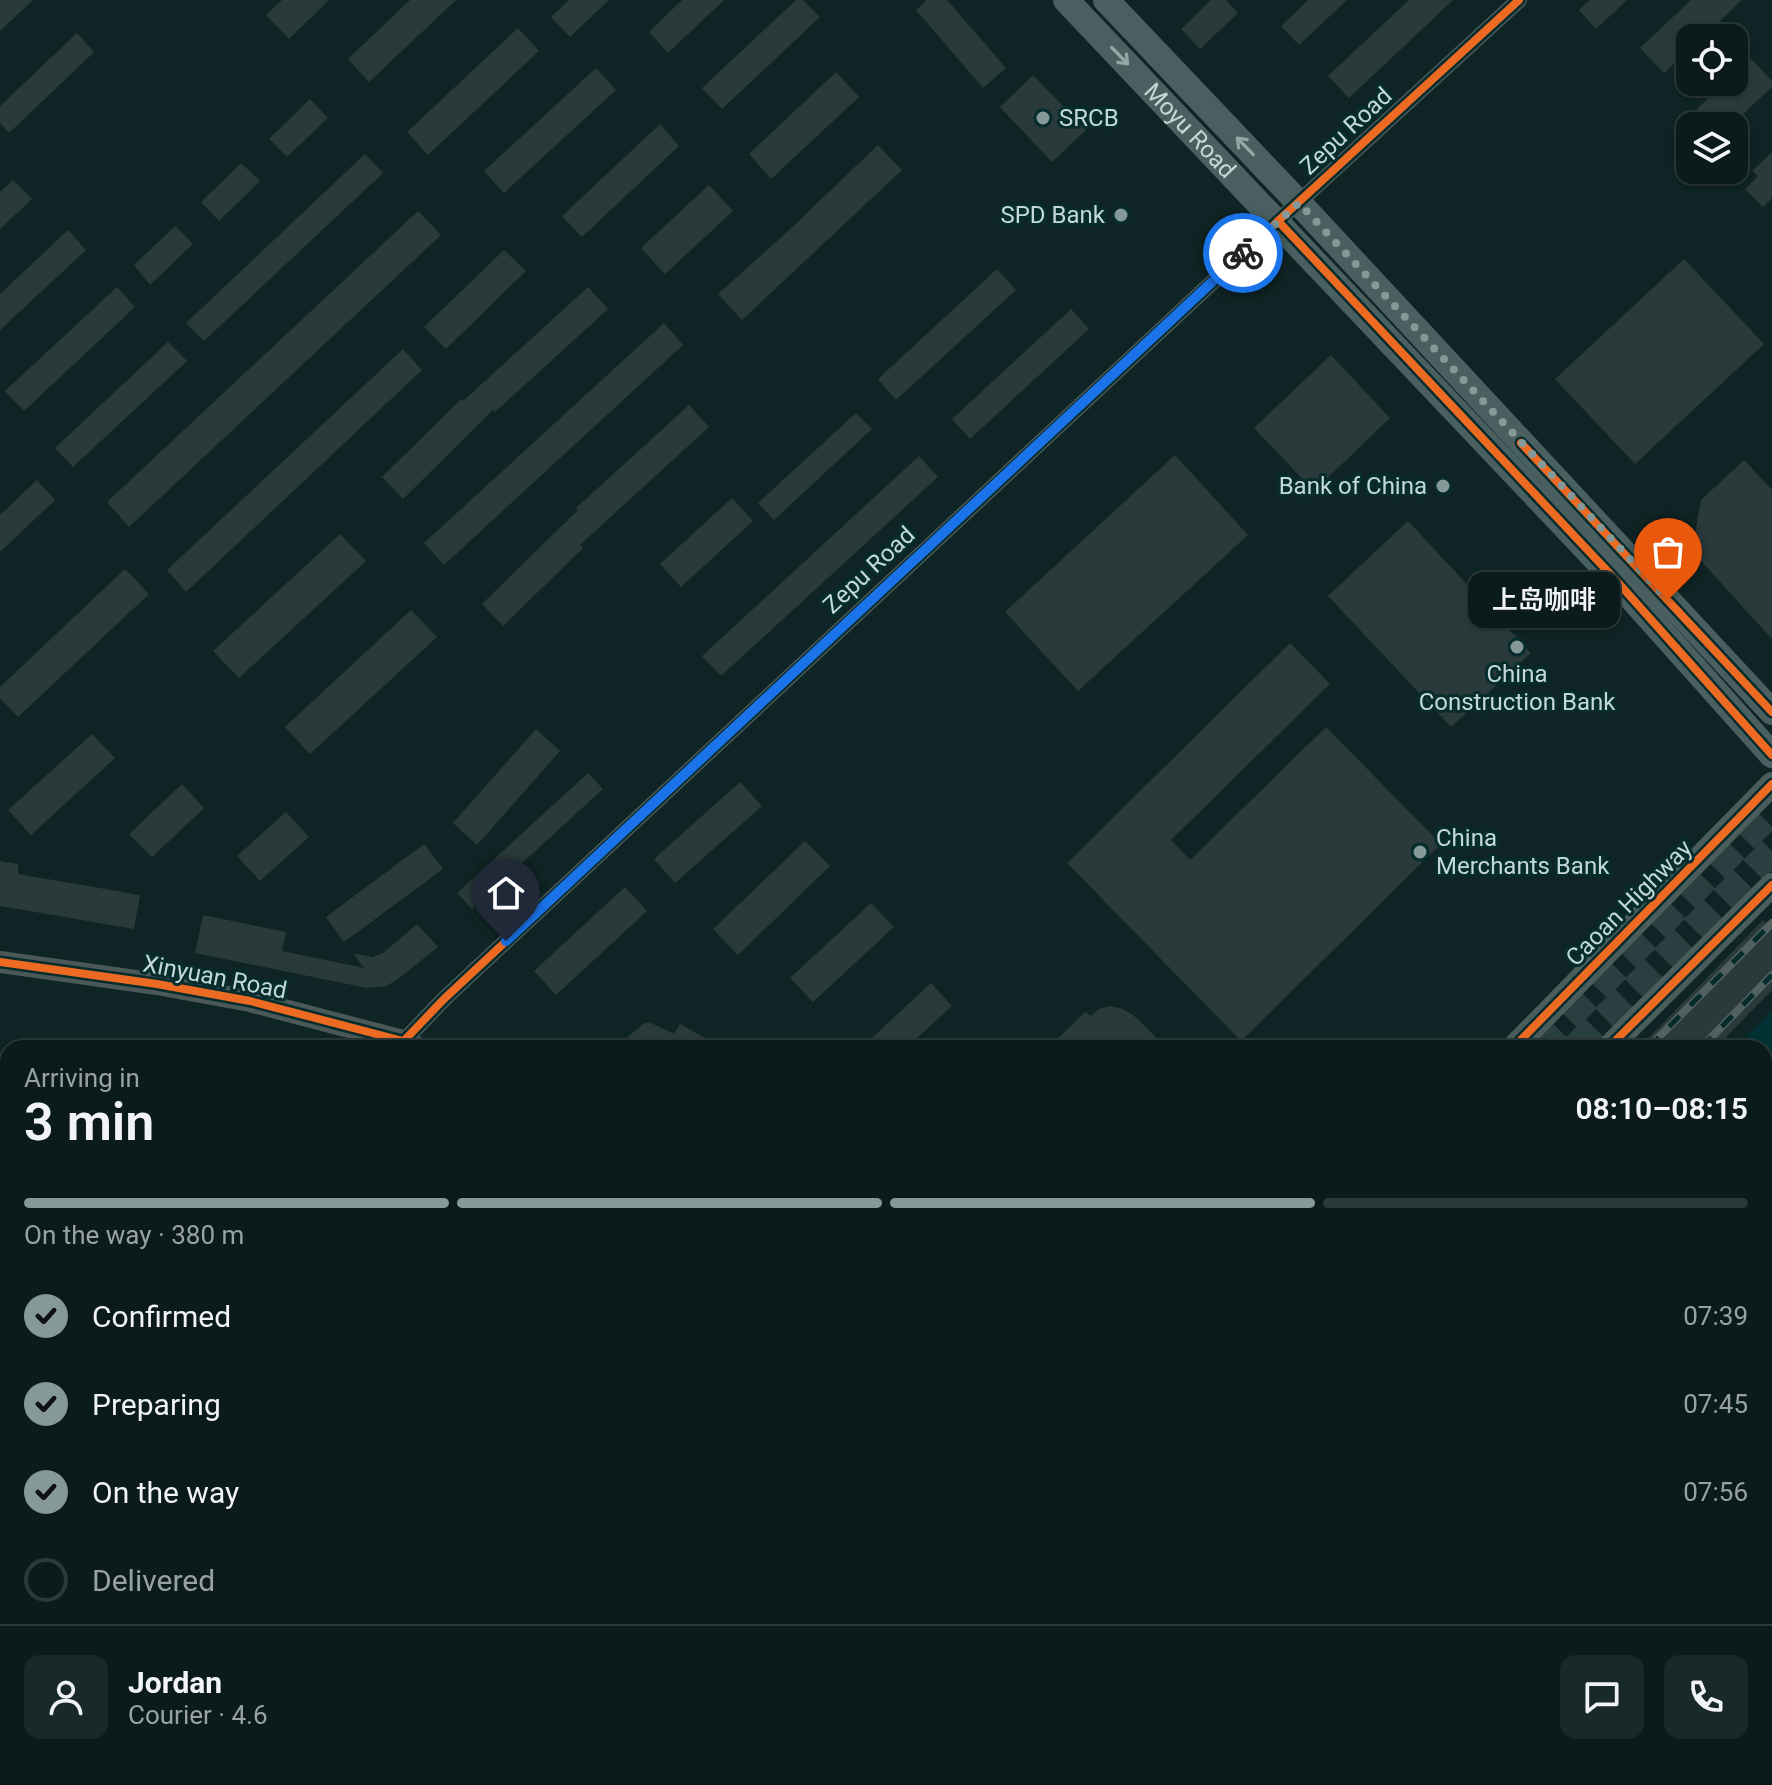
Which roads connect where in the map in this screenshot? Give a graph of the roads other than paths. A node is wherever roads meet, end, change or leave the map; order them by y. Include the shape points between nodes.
1 (1066, 0) edge
2 (1106, 0) edge
3 (1519, 0) edge
4 (1299, 203) junction
5 (1278, 221) junction
6 (1772, 712) edge
7 (1772, 755) edge
8 (1772, 784) edge
9 (1772, 885) edge
10 (0, 962) edge
11 (385, 1040) edge
12 (411, 1040) edge
13 (1521, 1040) edge
14 (1616, 1040) edge

1 -> 5 main road, Moyu Road
4 -> 2 main road, Moyu Road
3 - 4 street, Zepu Road
4 - 5 street, Zepu Road
4 - 6 main road, Moyu Road
5 - 7 main road, Moyu Road via 1613,577
5 - 12 street, Zepu Road via 444,999
8 - 13 main road, Caoan Highway
9 - 14 main road
10 - 11 street, Xinyuan Road via 250,1001

